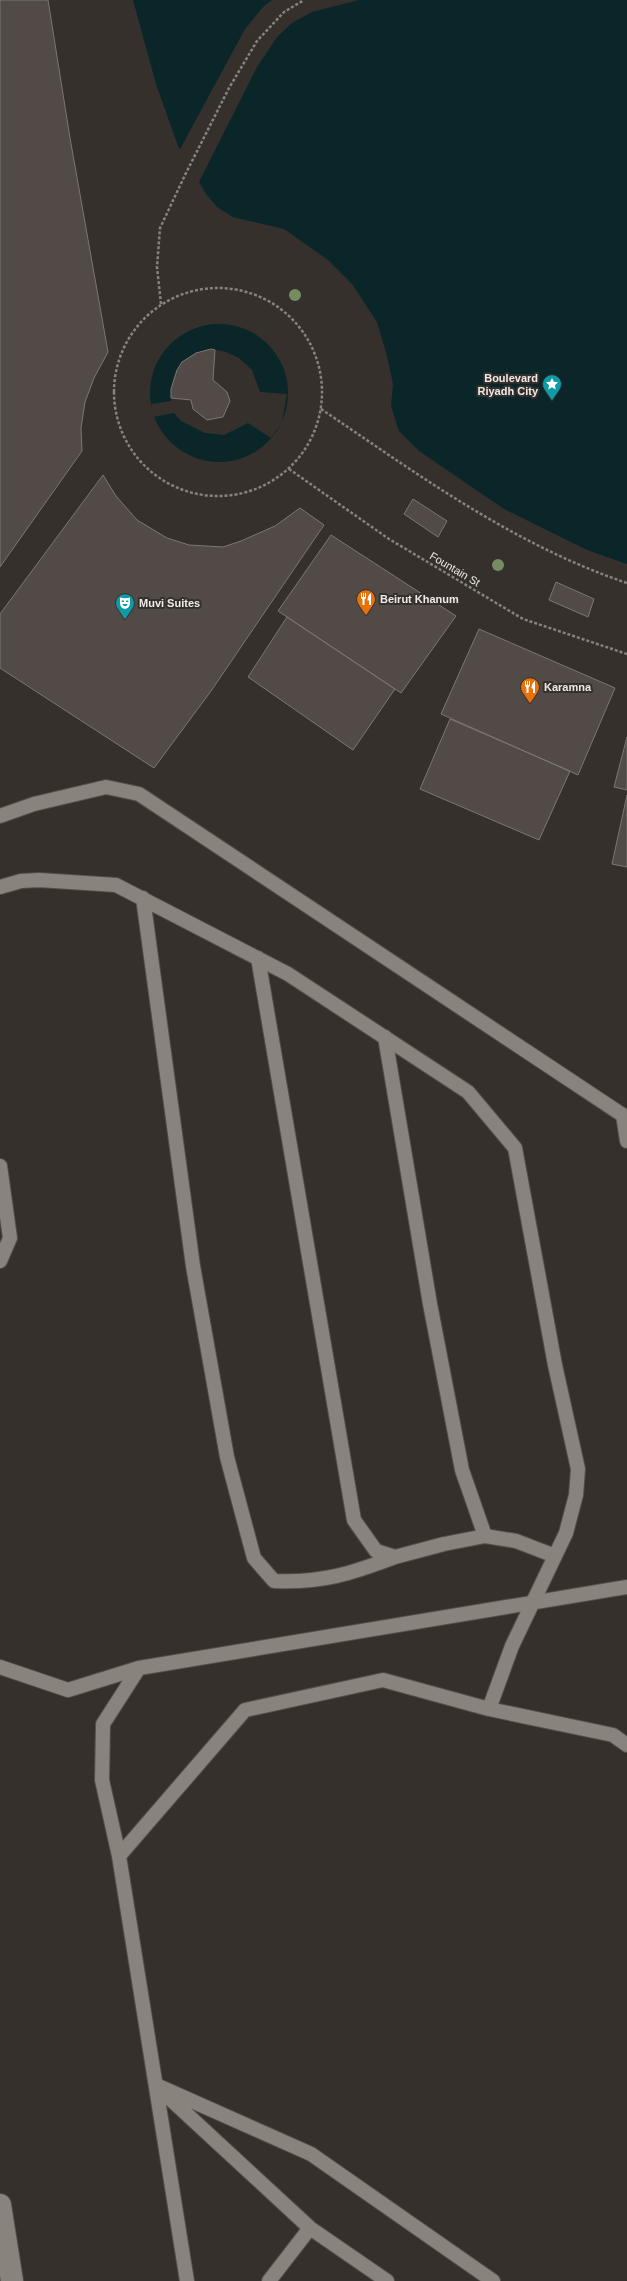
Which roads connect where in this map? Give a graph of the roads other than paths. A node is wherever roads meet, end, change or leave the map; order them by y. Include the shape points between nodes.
1 (0, 816) edge
2 (0, 887) edge
3 (143, 898) junction
4 (258, 958) junction
5 (385, 1037) junction
6 (625, 1117) edge
7 (627, 1141) edge
8 (0, 1166) edge
9 (0, 1261) edge
10 (485, 1536) junction
11 (555, 1556) junction
12 (394, 1557) junction
13 (627, 1587) edge
14 (532, 1603) junction
15 (0, 1667) edge
16 (139, 1668) junction
17 (489, 1709) junction
18 (627, 1745) edge
19 (119, 1856) junction
20 (156, 2085) junction
21 (0, 2205) edge
22 (310, 2228) junction
23 (12, 2281) edge
24 (187, 2281) edge
25 (270, 2281) edge
26 (386, 2281) edge
27 (493, 2281) edge

1 - 6 lane via 34,804 106,787 140,794
2 - 3 lane via 21,881 39,880 116,885
3 - 4 lane
3 - 12 lane via 195,1273 227,1457 254,1558 274,1581 304,1582 347,1575
4 - 5 lane via 288,974
4 - 12 lane via 354,1520 376,1551
5 - 10 lane via 430,1304 462,1470
5 - 11 lane via 468,1092 515,1148 555,1365 578,1469 576,1495 566,1533
6 - 7 lane
8 - 9 lane via 10,1238
10 - 11 lane via 516,1541
10 - 12 lane
11 - 14 lane
13 - 14 lane
14 - 16 lane
14 - 17 lane via 512,1646
15 - 16 lane via 68,1690
16 - 19 lane via 103,1724 102,1780
17 - 18 lane via 613,1735
17 - 19 lane via 383,1680 245,1710
19 - 20 lane
20 - 22 lane
20 - 24 lane
20 - 27 lane via 311,2154
21 - 23 street
22 - 25 lane
22 - 26 lane

